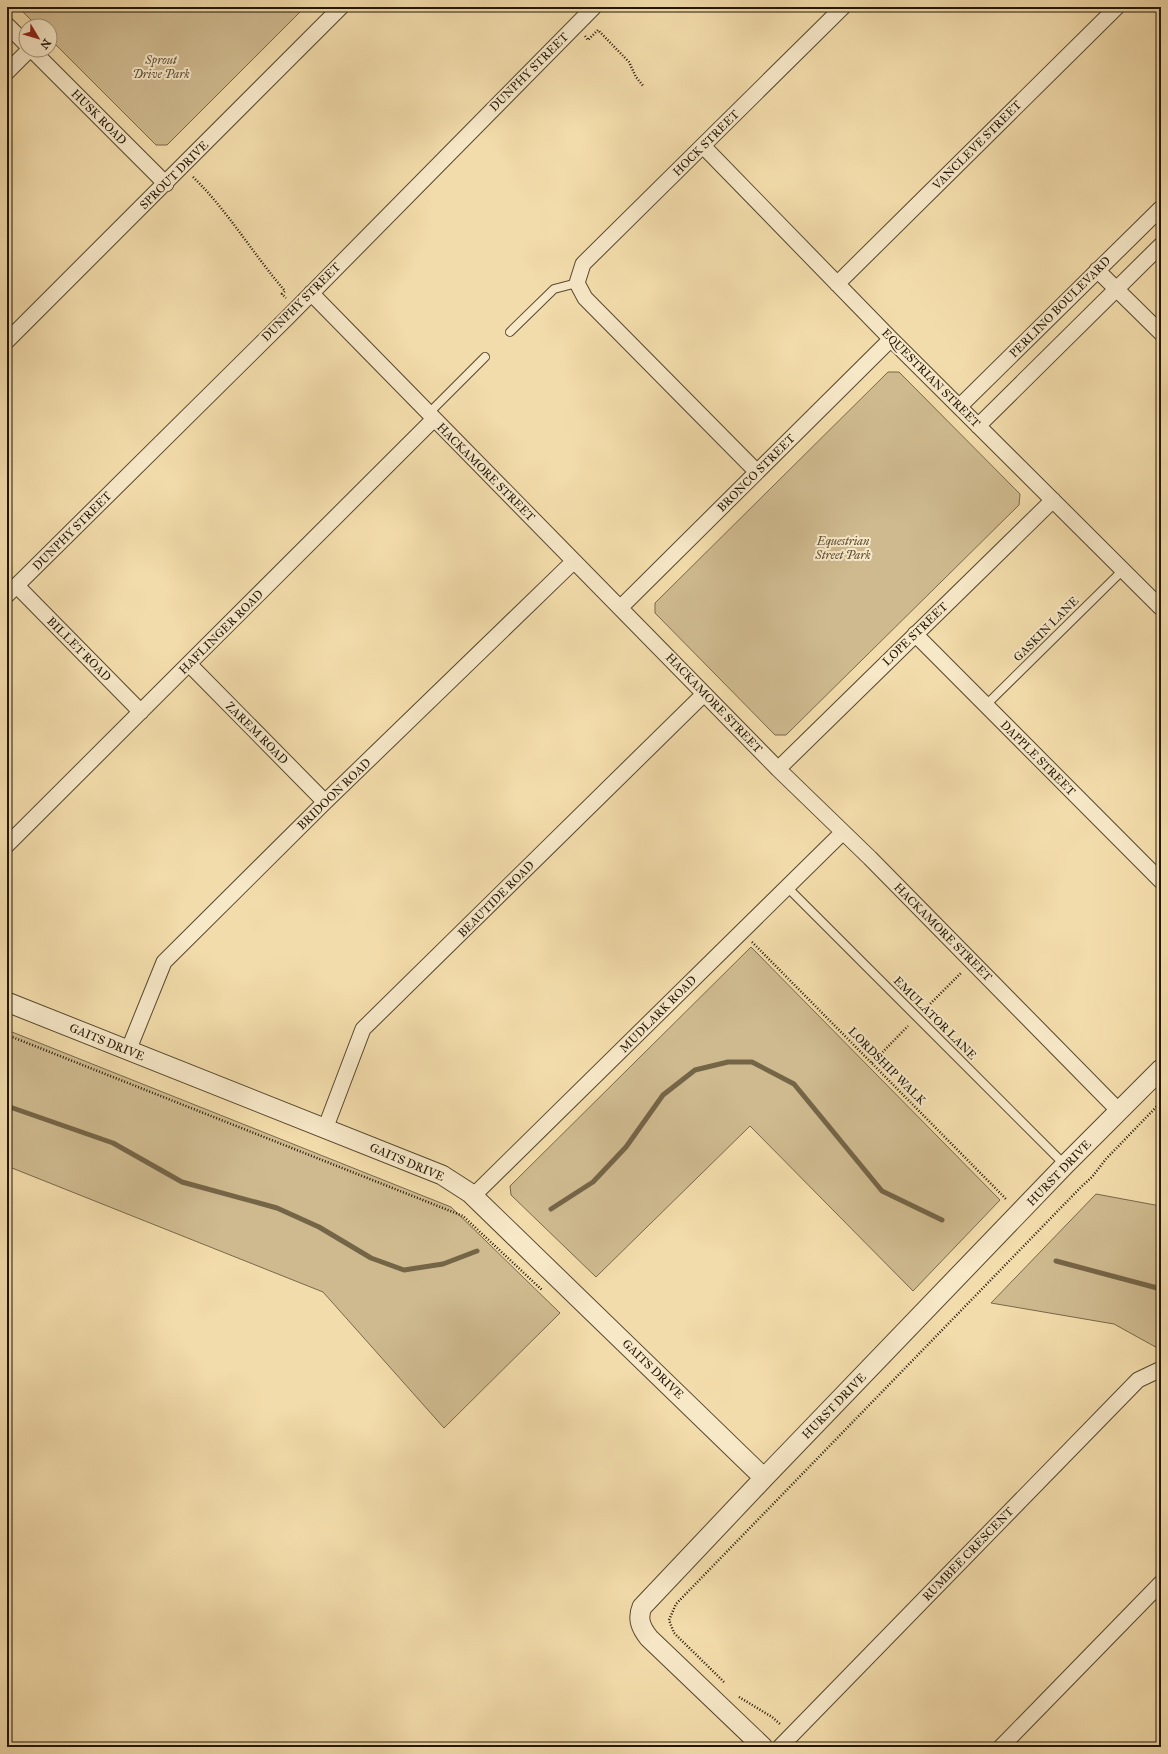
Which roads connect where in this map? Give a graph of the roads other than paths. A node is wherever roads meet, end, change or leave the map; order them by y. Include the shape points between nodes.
1 (341, 7) edge
2 (594, 7) edge
3 (843, 7) edge
4 (1117, 7) edge
5 (7, 25) edge
6 (18, 36) edge
7 (21, 58) edge
8 (40, 58) edge
9 (7, 72) edge
10 (703, 146) junction
11 (166, 184) junction
12 (1161, 208) edge
13 (1161, 245) edge
14 (1098, 270) junction
15 (577, 283) junction
16 (838, 284) junction
17 (1116, 289) junction
18 (311, 293) junction
19 (510, 332) dead end
20 (1161, 334) edge
21 (891, 339) junction
22 (7, 341) edge
23 (485, 357) dead end
24 (960, 406) junction
25 (431, 416) junction
26 (978, 426) junction
27 (757, 472) junction
28 (1053, 500) junction
29 (574, 561) junction
30 (1123, 570) junction
31 (12, 591) edge
32 (620, 608) junction
33 (1161, 608) edge
34 (915, 634) junction
35 (189, 664) junction
36 (704, 694) junction
37 (986, 705) junction
38 (141, 712) junction
39 (778, 769) junction
40 (325, 802) junction
41 (843, 832) junction
42 (7, 846) edge
43 (1161, 881) edge
44 (787, 887) junction
45 (7, 1002) edge
46 (128, 1051) junction
47 (1161, 1069) edge
48 (1119, 1111) junction
49 (325, 1129) junction
50 (1065, 1165) junction
51 (473, 1196) junction
52 (1161, 1371) edge
53 (764, 1478) junction
54 (1161, 1584) edge
55 (763, 1747) edge
56 (780, 1747) edge
57 (1001, 1747) edge

1 - 11 street, SPROUT DRIVE
2 - 18 street, DUNPHY STREET
3 - 10 street, HOCK STREET
4 - 16 street, VANCLEVE STREET
5 - 6 street
7 - 9 street
8 - 11 street, HUSK ROAD
10 - 15 street, HOCK STREET via 584,264
10 - 16 street, EQUESTRIAN STREET
11 - 22 street, SPROUT DRIVE
12 - 14 street, PERLINO BOULEVARD
13 - 17 street
14 - 17 street
14 - 24 street, PERLINO BOULEVARD
15 - 19 lane via 554,290
15 - 27 street via 585,298
16 - 21 street, EQUESTRIAN STREET
17 - 20 street
17 - 26 street
18 - 25 street, HACKAMORE STREET
18 - 31 street, DUNPHY STREET
21 - 24 street, EQUESTRIAN STREET
21 - 27 street, BRONCO STREET
23 - 25 lane, HAFLINGER ROAD
24 - 26 street, EQUESTRIAN STREET
25 - 29 street, HACKAMORE STREET
25 - 35 street, HAFLINGER ROAD
26 - 28 street, EQUESTRIAN STREET
27 - 32 street, BRONCO STREET
28 - 30 street, EQUESTRIAN STREET
28 - 34 street, LOPE STREET
29 - 32 street, HACKAMORE STREET
29 - 40 street, BRIDOON ROAD
30 - 33 street, EQUESTRIAN STREET
30 - 37 lane, GASKIN LANE
31 - 38 street, BILLET ROAD
32 - 36 street, HACKAMORE STREET
34 - 37 street, DAPPLE STREET
34 - 39 street, LOPE STREET
35 - 38 street, HAFLINGER ROAD
35 - 40 street, ZAREM ROAD
36 - 39 street, HACKAMORE STREET
36 - 49 street, BEAUTIDE ROAD via 363,1029
37 - 43 street, DAPPLE STREET
38 - 42 street, HAFLINGER ROAD
39 - 41 street, HACKAMORE STREET
40 - 46 street, BRIDOON ROAD via 164,962
41 - 44 street, MUDLARK ROAD
41 - 48 street, HACKAMORE STREET
44 - 50 lane, EMULATOR LANE
44 - 51 street, MUDLARK ROAD
45 - 46 street, GAITS DRIVE
46 - 49 street, GAITS DRIVE
47 - 48 street, HURST DRIVE
48 - 50 street, HURST DRIVE
49 - 51 street, GAITS DRIVE via 442,1175
50 - 53 street, HURST DRIVE
51 - 53 street, GAITS DRIVE
52 - 56 street, RUMBEE CRESCENT via 1138,1380
53 - 55 street, HURST DRIVE via 651,1597 639,1614 641,1629 649,1638
54 - 57 street

